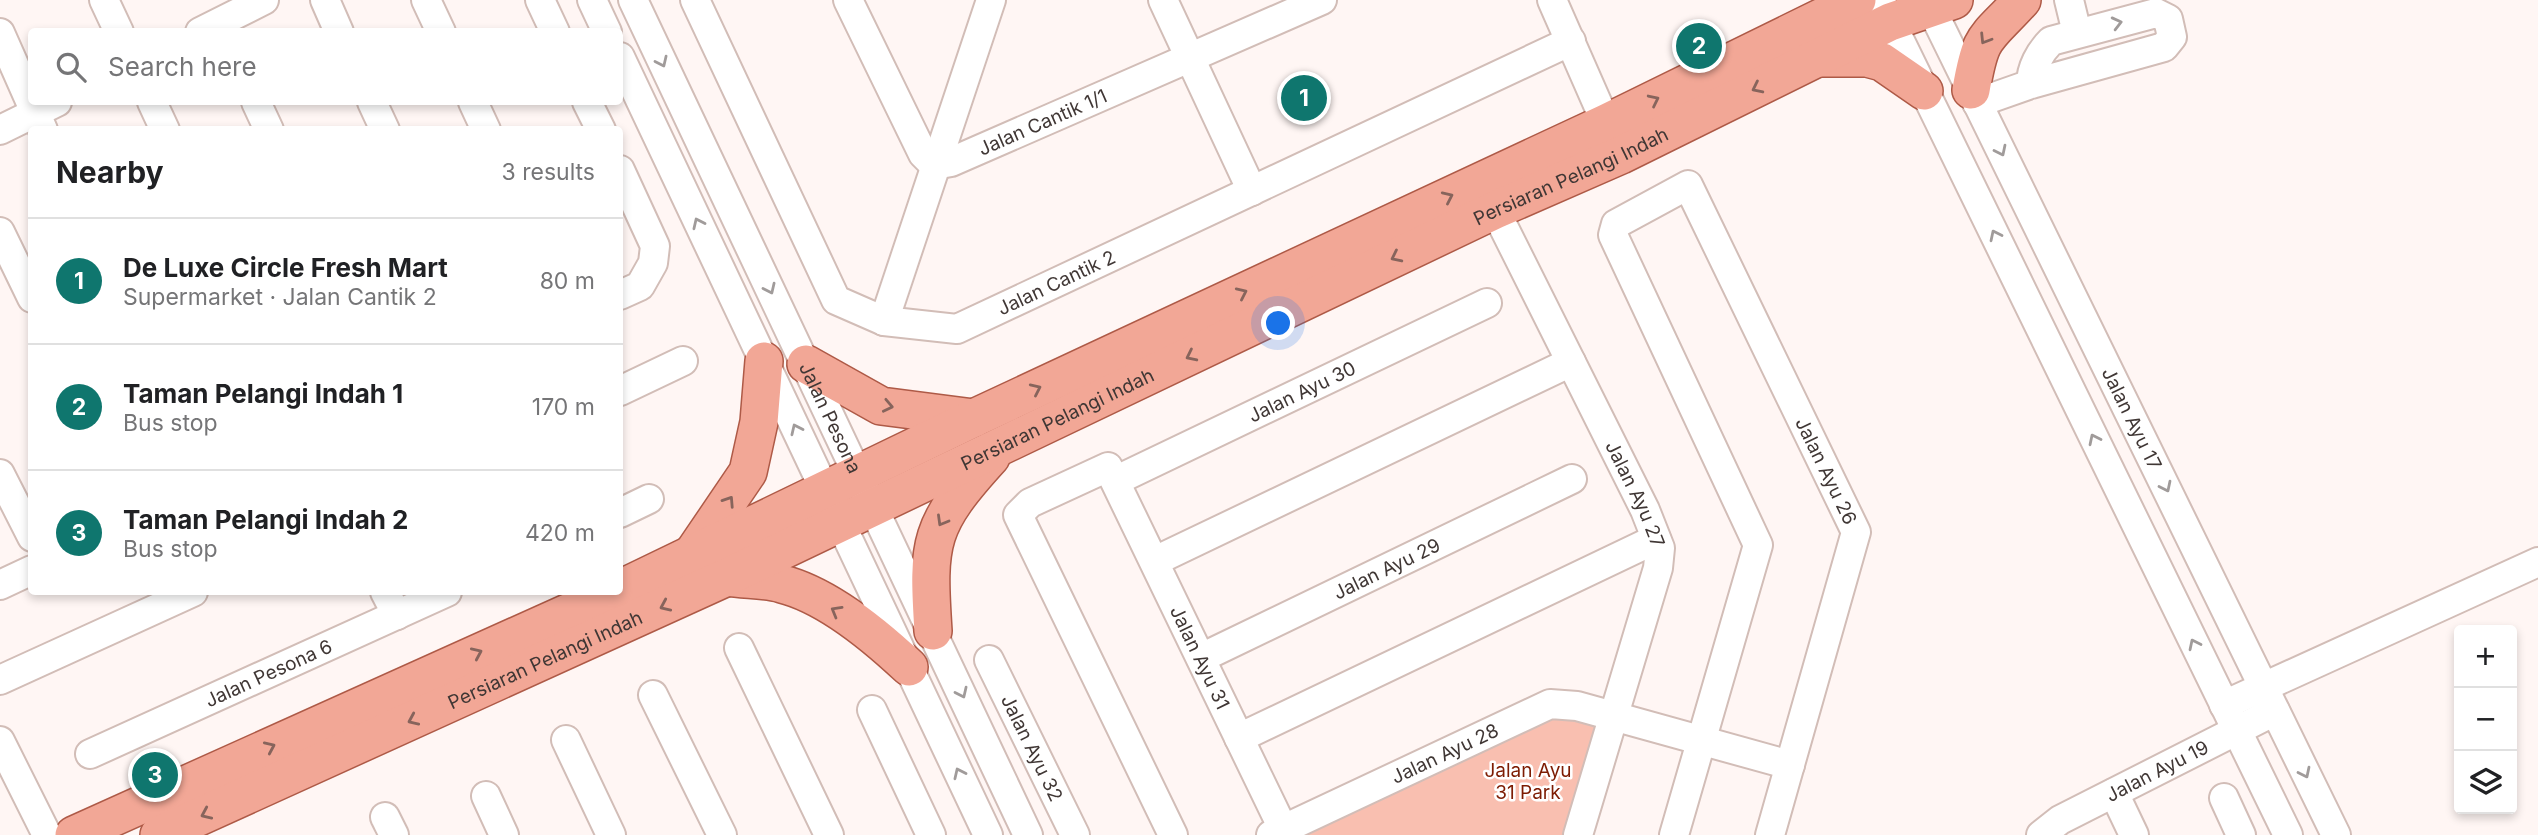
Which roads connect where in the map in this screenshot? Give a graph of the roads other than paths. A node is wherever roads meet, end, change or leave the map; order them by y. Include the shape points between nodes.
1 (104, 0) edge
2 (264, 0) edge
3 (324, 0) edge
4 (426, 0) edge
5 (540, 0) edge
6 (592, 0) edge
7 (633, 0) edge
8 (848, 0) edge
9 (990, 0) edge
10 (1163, 0) edge
11 (1322, 0) edge
12 (1552, 0) edge
13 (1857, 0) edge
14 (2022, 0) edge
15 (2069, 0) edge
16 (1937, 2) edge
17 (705, 3) edge
18 (1885, 11) edge
19 (214, 21) edge
20 (117, 28) edge
21 (337, 28) edge
22 (439, 28) edge
23 (553, 28) edge
24 (605, 28) edge
25 (0, 33) edge
26 (2077, 33) junction
27 (1571, 41) junction
28 (1190, 58) junction
29 (1819, 58) junction
30 (623, 63) edge
31 (28, 83) edge
32 (2031, 84) junction
33 (1924, 90) junction
34 (1974, 96) junction
35 (153, 105) edge
36 (257, 105) edge
37 (373, 105) edge
38 (474, 105) edge
39 (588, 105) edge
40 (45, 114) edge
41 (1606, 123) junction
42 (163, 126) edge
43 (267, 126) edge
44 (383, 126) edge
45 (484, 126) edge
46 (599, 126) edge
47 (0, 130) edge
48 (1641, 145) junction
49 (934, 165) junction
50 (623, 177) edge
51 (1252, 191) junction
52 (1495, 210) junction
53 (0, 232) edge
54 (28, 290) edge
55 (623, 294) edge
56 (1487, 303) dead end
57 (884, 321) junction
58 (764, 360) junction
59 (683, 361) dead end
60 (1572, 362) junction
61 (806, 364) junction
62 (623, 390) edge
63 (974, 418) junction
64 (998, 448) junction
65 (0, 474) edge
66 (1115, 476) junction
67 (1572, 479) dead end
68 (866, 490) junction
69 (649, 499) dead end
70 (833, 506) junction
71 (623, 512) edge
72 (28, 529) edge
73 (1656, 539) junction
74 (690, 557) junction
75 (1155, 561) junction
76 (2538, 562) edge
77 (28, 572) edge
78 (727, 578) junction
79 (0, 584) edge
80 (623, 588) edge
81 (186, 595) edge
82 (432, 595) edge
83 (607, 595) edge
84 (391, 603) edge
85 (933, 631) junction
86 (739, 648) dead end
87 (1201, 657) junction
88 (989, 660) dead end
89 (909, 667) junction
90 (0, 680) edge
91 (653, 695) dead end
92 (2269, 699) junction
93 (2224, 705) junction
94 (872, 710) dead end
95 (1612, 718) junction
96 (2237, 732) junction
97 (1239, 738) junction
98 (566, 740) dead end
99 (0, 741) edge
100 (1701, 741) junction
101 (90, 754) dead end
102 (1790, 765) junction
103 (2114, 793) junction
104 (486, 796) dead end
105 (2224, 798) dead end
106 (1280, 833) edge
107 (47, 835) edge
108 (74, 835) edge
109 (159, 835) edge
110 (504, 835) edge
111 (611, 835) edge
112 (722, 835) edge
113 (829, 835) edge
114 (930, 835) edge
115 (988, 835) edge
116 (1028, 835) edge
117 (1075, 835) edge
118 (1173, 835) edge
119 (1578, 835) edge
120 (1674, 835) edge
121 (1770, 835) edge
122 (2041, 835) edge
123 (2134, 835) edge
124 (2241, 835) edge
125 (2287, 835) edge
126 (2336, 835) edge

1 - 20 street
2 - 19 street
3 - 21 street
4 - 22 street
5 - 23 street
6 - 24 street
7 -> 61 street, Jalan Pesona
8 - 49 street via 923,154
9 - 49 street
10 - 28 street
11 - 28 street, Jalan Cantik 1/1
12 - 27 street
41 -> 13 main road, Persiaran Pelangi Indah
14 -> 34 main road via 1986,34 1978,50
15 - 26 street
16 - 18 main road, Persiaran Pelangi Indah
16 - 34 street, Jalan Ayu 17
17 - 57 street, Jalan Cantik 2 via 836,300
18 - 29 main road, Persiaran Pelangi Indah
18 - 33 street
25 - 31 street
26 - 32 street via 2044,48
26 -> 32 street via 2156,13 2168,19 2172,37 2164,47
27 - 41 street
27 - 51 street, Jalan Cantik 2
28 - 49 street, Jalan Cantik 1/1 via 951,162
28 - 51 street
29 - 33 main road via 1882,62
29 -> 48 main road, Persiaran Pelangi Indah
58 -> 30 street, Jalan Pesona
32 - 34 street
93 -> 33 street
34 -> 92 street, Jalan Ayu 17
35 - 42 street
36 - 43 street
37 - 44 street
38 - 45 street
39 - 46 street
40 - 47 street
41 - 48 main road via 1613,138
63 -> 41 main road, Persiaran Pelangi Indah
48 - 52 main road, Persiaran Pelangi Indah
49 - 57 street
50 - 55 street via 655,246 653,263 640,286
51 - 57 street, Jalan Cantik 2 via 957,329
52 - 60 street, Jalan Ayu 27
52 -> 64 main road, Persiaran Pelangi Indah
53 - 54 street
56 - 66 street, Jalan Ayu 30
70 -> 58 street, Jalan Pesona
74 -> 58 main road via 748,472 759,422
59 - 62 street
60 - 73 street, Jalan Ayu 27
60 - 75 street
61 -> 63 main road via 881,406
61 - 68 street, Jalan Pesona
63 - 68 main road, Persiaran Pelangi Indah
64 - 68 main road, Persiaran Pelangi Indah
64 -> 85 main road via 959,491 934,534 929,573
65 - 72 street
66 - 75 street, Jalan Ayu 31
66 - 118 street, Jalan Ayu 30 via 1108,467 1103,469 1030,503 1018,515
67 - 87 street, Jalan Ayu 29
68 - 70 main road, Persiaran Pelangi Indah
68 - 85 street, Jalan Pesona
69 - 71 street
70 - 74 main road, Persiaran Pelangi Indah
70 - 78 main road, Persiaran Pelangi Indah
70 - 89 street, Jalan Pesona
73 - 95 street, Jalan Ayu 27 via 1658,568
73 - 97 street
74 - 80 main road, Persiaran Pelangi Indah
75 - 87 street, Jalan Ayu 31
76 - 92 street
77 - 79 street
89 -> 78 main road via 874,635 824,604 783,584
78 -> 109 main road, Persiaran Pelangi Indah
81 - 90 street
82 - 84 street, Jalan Pesona 6
108 -> 83 main road, Persiaran Pelangi Indah
84 - 101 street, Jalan Pesona 6
85 -> 116 street, Jalan Pesona
86 - 113 street
87 - 97 street, Jalan Ayu 31
88 - 117 street, Jalan Ayu 32
115 -> 89 street, Jalan Pesona
91 - 112 street
92 - 93 street
92 - 96 street, Jalan Ayu 19
92 -> 126 street, Jalan Ayu 17
93 - 96 street
94 - 114 street
95 - 100 street
95 - 106 street, Jalan Ayu 28 via 1577,706 1550,704
95 - 119 street, Jalan Ayu 27
96 - 103 street, Jalan Ayu 19
96 - 125 street
97 - 106 street, Jalan Ayu 31
98 - 111 street
99 - 107 street
100 - 102 street
100 - 102 street, Jalan Ayu 26 via 1758,545 1613,235 1616,224 1688,185 1856,532
100 - 120 street
102 - 121 street, Jalan Ayu 26
103 - 122 street, Jalan Ayu 19 via 2060,820
103 - 123 street
104 - 110 street
105 - 124 street

